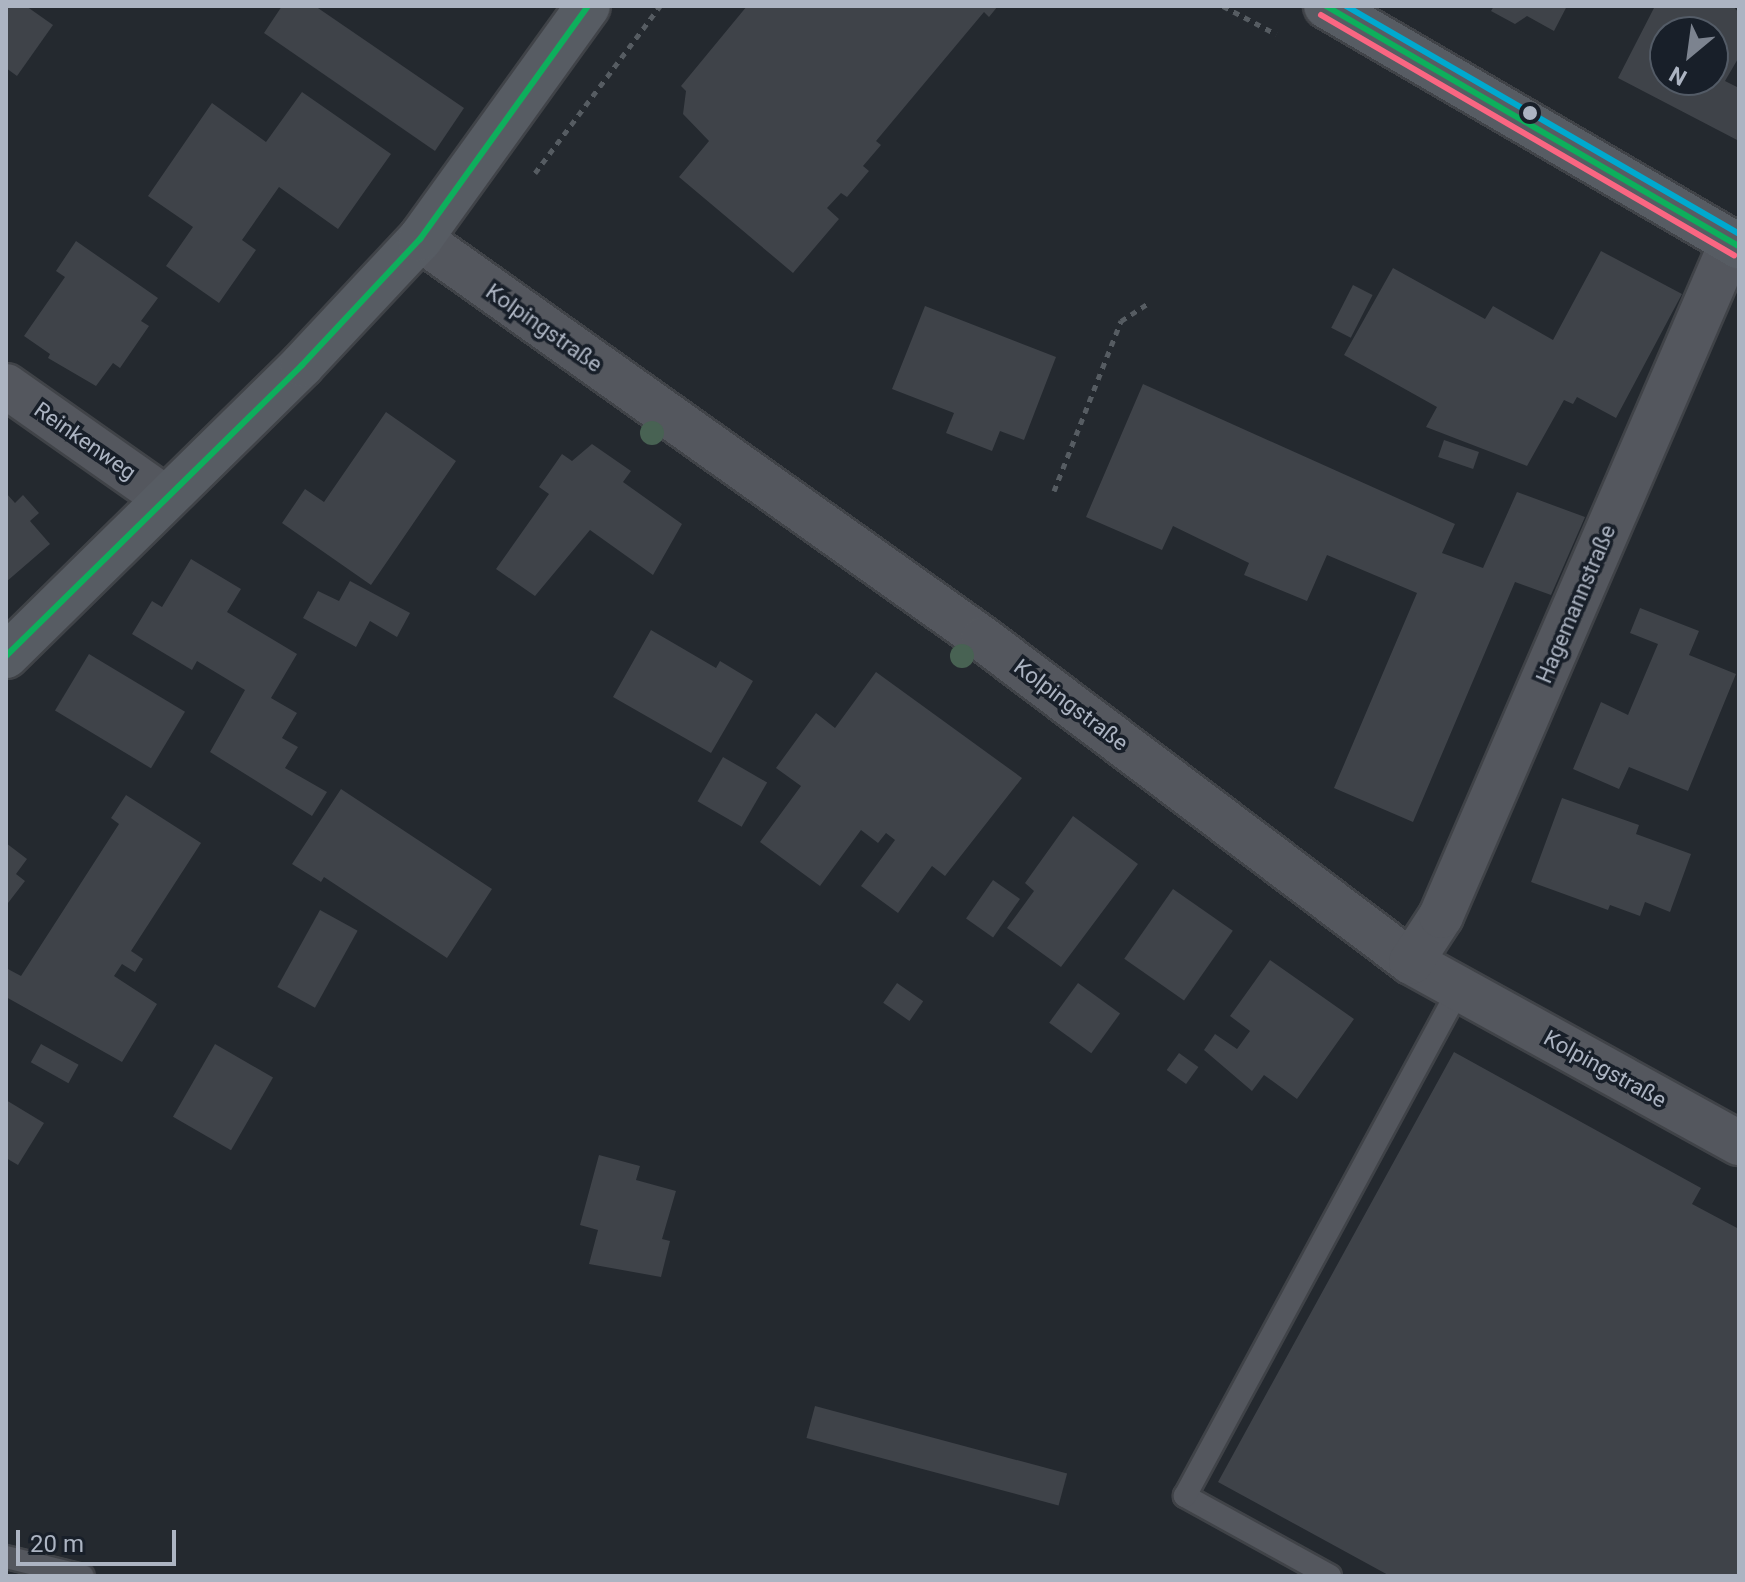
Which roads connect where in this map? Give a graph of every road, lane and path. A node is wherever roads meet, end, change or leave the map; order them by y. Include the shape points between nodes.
1 (588, 6) edge
2 (660, 6) edge
3 (1223, 6) edge
4 (1326, 6) edge
5 (1276, 34) dead end
6 (535, 173) dead end
7 (420, 239) junction
8 (1736, 244) edge
9 (1150, 302) dead end
10 (6, 386) edge
11 (1054, 491) dead end
12 (164, 497) junction
13 (6, 656) edge
14 (1411, 962) junction
15 (1459, 989) junction
16 (1739, 1143) edge
17 (6, 1557) edge
18 (40, 1565) junction
19 (13, 1576) edge
20 (83, 1576) edge
21 (1330, 1576) edge

1 - 7 main road
2 - 6 path
3 - 5 path
4 - 8 main road
7 - 12 main road via 302,365
7 - 14 street, Kolpingstraße via 983,639
8 - 14 street, Hagemannstraße via 1441,916
9 - 11 path via 1121,321
10 - 12 street, Reinkenweg
12 - 13 main road
14 - 15 street, Kolpingstraße
15 - 16 street, Kolpingstraße
15 - 21 lane via 1185,1496
17 - 18 lane
18 - 19 lane
18 - 20 lane

